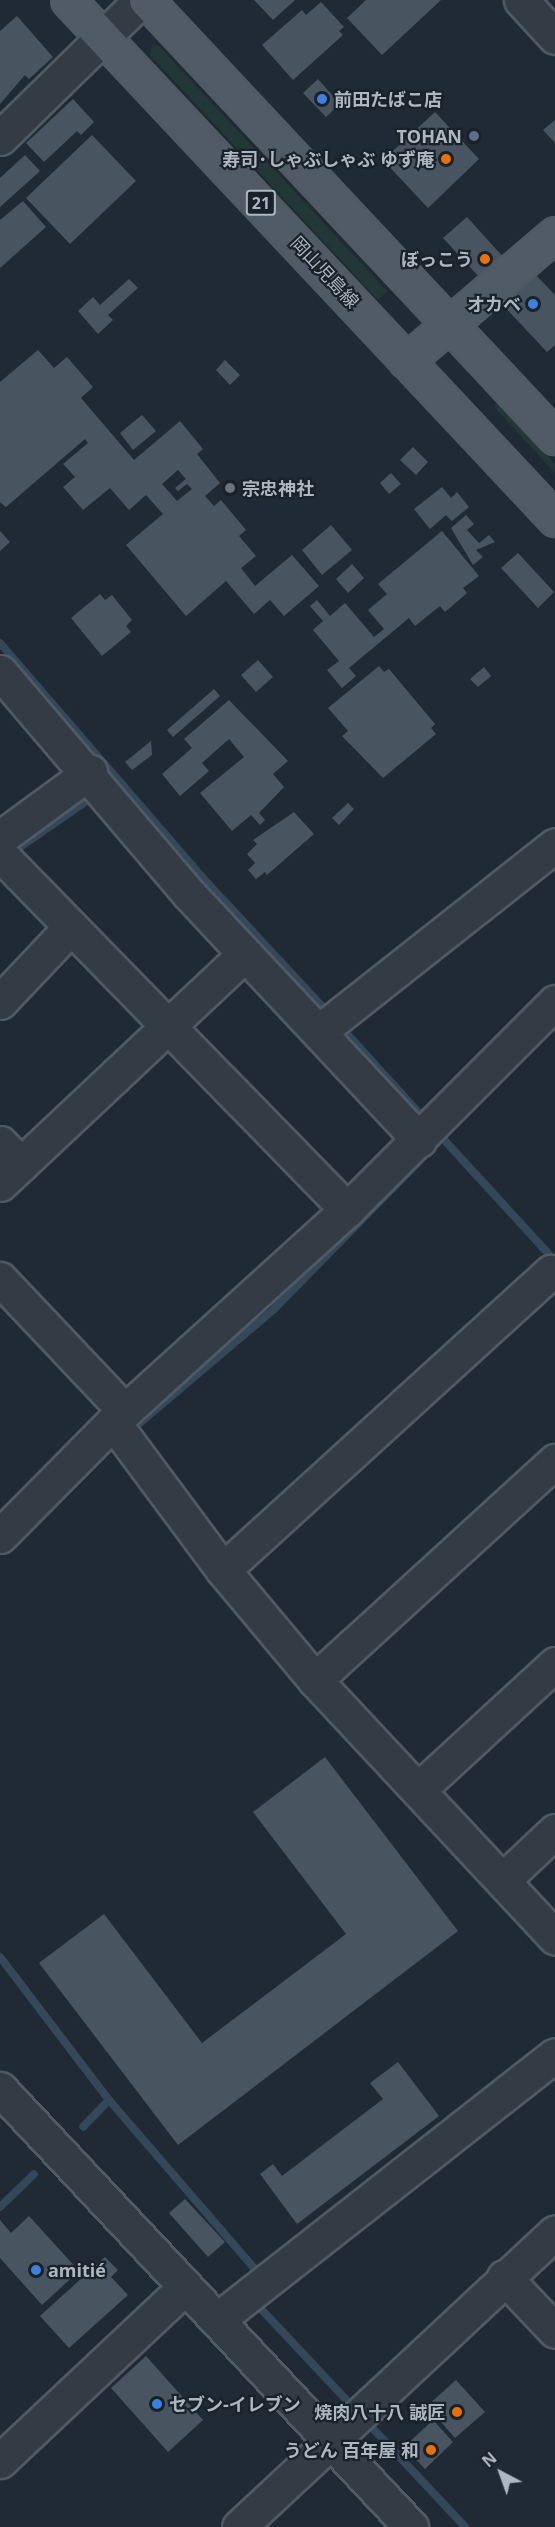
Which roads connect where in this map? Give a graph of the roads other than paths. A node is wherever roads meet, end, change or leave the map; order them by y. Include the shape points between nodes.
1 (68, 0) edge
2 (141, 0) edge
3 (146, 0) edge
4 (520, 0) edge
5 (555, 36) edge
6 (104, 39) junction
7 (0, 138) edge
8 (555, 234) edge
9 (452, 324) junction
10 (406, 361) junction
11 (555, 436) edge
12 (555, 519) edge
13 (0, 672) edge
14 (90, 772) junction
15 (555, 845) edge
16 (2, 851) edge
17 (71, 927) junction
18 (245, 954) junction
19 (0, 1002) edge
20 (555, 1002) edge
21 (330, 1023) junction
22 (168, 1026) junction
23 (427, 1132) junction
24 (7, 1164) edge
25 (347, 1210) junction
26 (551, 1272) dead end
27 (0, 1279) edge
28 (121, 1426) junction
29 (555, 1461) edge
30 (0, 1536) edge
31 (223, 1570) junction
32 (555, 1664) edge
33 (315, 1680) junction
34 (418, 1790) junction
35 (555, 1831) edge
36 (504, 1879) junction
37 (555, 1937) edge
38 (555, 2055) edge
39 (0, 2089) edge
40 (555, 2232) edge
41 (504, 2277) junction
42 (185, 2286) junction
43 (217, 2320) junction
44 (555, 2331) edge
45 (330, 2442) junction
46 (0, 2461) edge
47 (239, 2527) edge
48 (411, 2527) edge

1 - 6 main road, 岡山児島線 / 21
2 - 6 street
3 - 9 main road
4 - 5 street
6 - 7 street
6 - 10 main road, 岡山児島線 / 21
8 - 9 main road
9 - 10 main road
9 - 11 main road
10 - 12 main road, 岡山児島線 / 21
13 - 14 street
14 - 16 street
14 - 18 street
15 - 21 street
16 - 17 street
17 - 19 street
17 - 22 street
18 - 21 street
18 - 22 street
20 - 23 street
21 - 23 street
22 - 24 street
22 - 25 street
23 - 25 street
25 - 28 street
26 - 31 street
27 - 28 street
28 - 30 street
28 - 31 street
29 - 33 street
31 - 33 street
32 - 34 street
33 - 34 street
34 - 36 street
35 - 36 street
36 - 37 street
38 - 43 street
39 - 42 street
40 - 41 street
41 - 44 street
41 - 45 street
42 - 43 street
42 - 46 street
43 - 45 street
45 - 47 street
45 - 48 street

